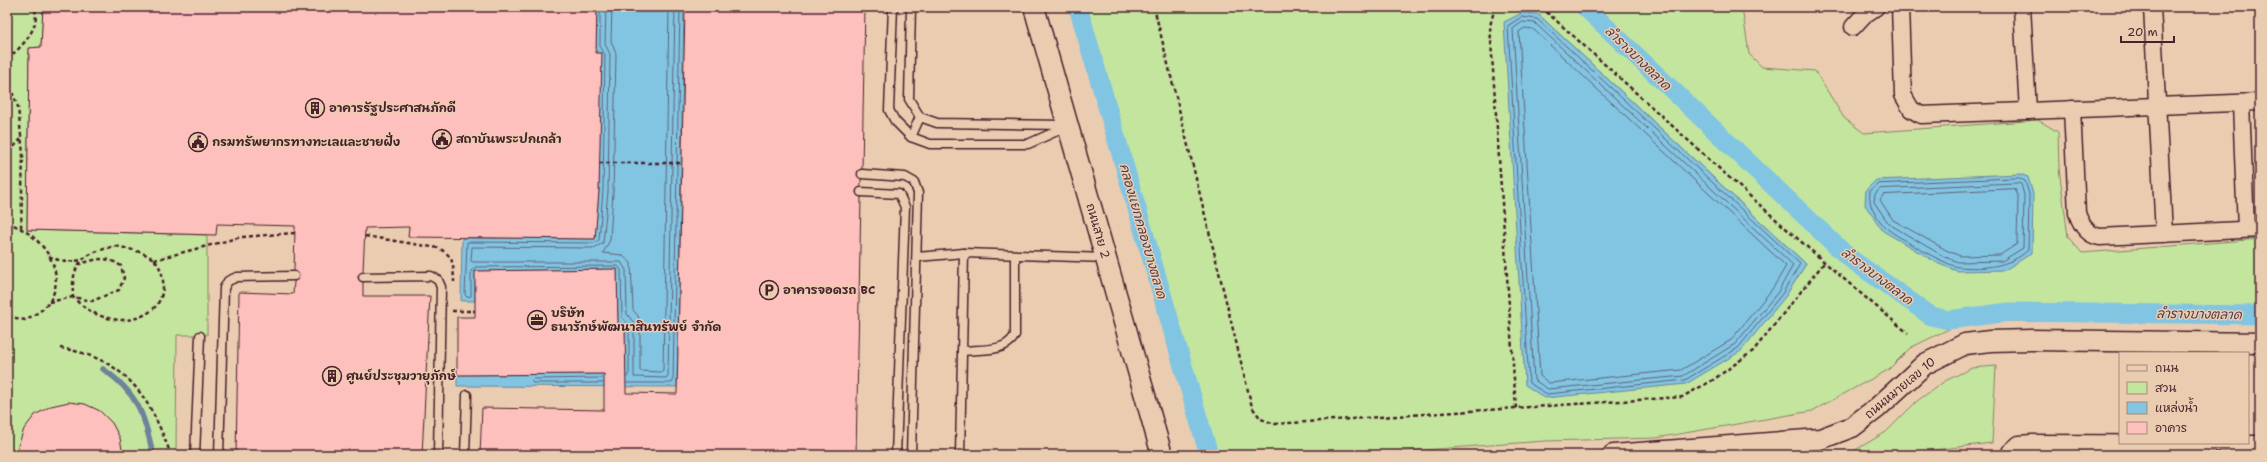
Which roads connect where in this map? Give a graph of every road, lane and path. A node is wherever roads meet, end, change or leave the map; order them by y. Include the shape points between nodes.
1 (34, 7) edge
2 (893, 7) edge
3 (912, 7) edge
4 (1034, 7) edge
5 (1154, 7) edge
6 (1494, 7) edge
7 (1541, 7) edge
8 (1876, 7) edge
9 (1900, 7) edge
10 (2022, 7) edge
11 (2152, 7) edge
12 (1853, 27) dead end
13 (7, 59) edge
14 (7, 79) edge
15 (2260, 102) edge
16 (2241, 103) junction
17 (2158, 106) junction
18 (2072, 109) junction
19 (2028, 111) junction
20 (920, 117) junction
21 (1068, 126) junction
22 (7, 131) edge
23 (911, 137) junction
24 (22, 139) junction
25 (9, 152) junction
26 (7, 156) edge
27 (599, 163) dead end
28 (682, 163) dead end
29 (862, 174) dead end
30 (861, 192) dead end
31 (7, 223) edge
32 (21, 229) junction
33 (2253, 229) edge
34 (295, 233) dead end
35 (2164, 234) junction
36 (364, 236) dead end
37 (964, 253) junction
38 (49, 255) junction
39 (1015, 255) junction
40 (917, 257) junction
41 (1106, 258) junction
42 (81, 260) junction
43 (154, 260) junction
44 (1824, 263) junction
45 (78, 264) junction
46 (294, 276) dead end
47 (363, 277) dead end
48 (454, 288) dead end
49 (73, 297) junction
50 (49, 302) junction
51 (454, 303) dead end
52 (454, 311) dead end
53 (7, 316) edge
54 (1908, 333) dead end
55 (200, 336) dead end
56 (2260, 343) edge
57 (60, 348) dead end
58 (962, 351) junction
59 (466, 394) dead end
60 (1516, 408) junction
61 (2119, 443) edge
62 (2249, 444) edge
63 (2260, 444) edge
64 (123, 455) edge
65 (160, 455) edge
66 (171, 455) edge
67 (195, 455) edge
68 (219, 455) edge
69 (438, 455) edge
70 (465, 455) edge
71 (896, 455) edge
72 (911, 455) edge
73 (960, 455) edge
74 (1162, 455) edge
75 (1613, 455) edge
76 (2010, 455) edge

1 - 13 path via 36,11 32,32
2 - 23 lane via 889,110 895,121
3 - 20 lane via 908,89 909,99
4 - 21 street, ถนนสาย 2
5 - 60 path via 1252,407 1261,419 1275,424
6 - 60 path via 1490,26
7 - 44 path
8 - 12 street
9 - 19 street via 1903,93 1906,102 1914,111 1925,115
10 - 19 street
11 - 17 street
14 - 24 path via 18,108
15 - 16 street
16 - 17 street
16 - 33 street
17 - 18 street
17 - 35 street
18 - 19 street
18 - 35 street via 2077,213 2081,225 2092,235 2100,237
20 - 21 lane via 937,123
20 - 23 lane
21 - 23 lane via 1028,144 930,144
21 - 41 street, ถนนสาย 2
22 - 25 path
24 - 25 path
24 - 32 path
25 - 26 path
27 - 28 path
29 - 40 lane via 905,177 914,182 918,193
30 - 71 lane via 899,194 905,207
31 - 32 path
32 - 38 path
33 - 35 street
34 - 43 path via 241,236
36 - 48 path via 438,248 448,253 453,264
37 - 39 lane
37 - 40 lane
37 - 58 lane
38 - 42 path via 67,262
38 - 50 path via 54,264 56,283
39 - 41 lane
39 - 58 lane via 1015,335 1012,342 1003,347
40 - 72 lane
41 - 74 street, ถนนสาย 2
42 - 43 path via 94,251 116,246 140,252
42 - 45 path
43 - 49 path via 162,272 164,284 161,297 153,309 140,316 122,321 103,317 81,307
44 - 54 path
44 - 60 path via 1753,351 1713,380 1682,397
45 - 49 path via 75,269
45 - 49 path via 111,259 121,266 124,278 119,290 105,297 92,301
46 - 68 lane via 237,277 228,281 224,288
47 - 69 lane via 431,276 438,280 441,287
49 - 50 path
50 - 53 path via 25,320
51 - 52 path
55 - 67 lane
56 - 75 street, ถนนหมายเลข 10 via 2031,340 1965,344 1925,364 1852,427 1820,439
57 - 66 path via 103,359 144,395 159,422
58 - 73 lane
59 - 70 lane
61 - 76 street via 2019,444
62 - 63 street
64 - 65 path

